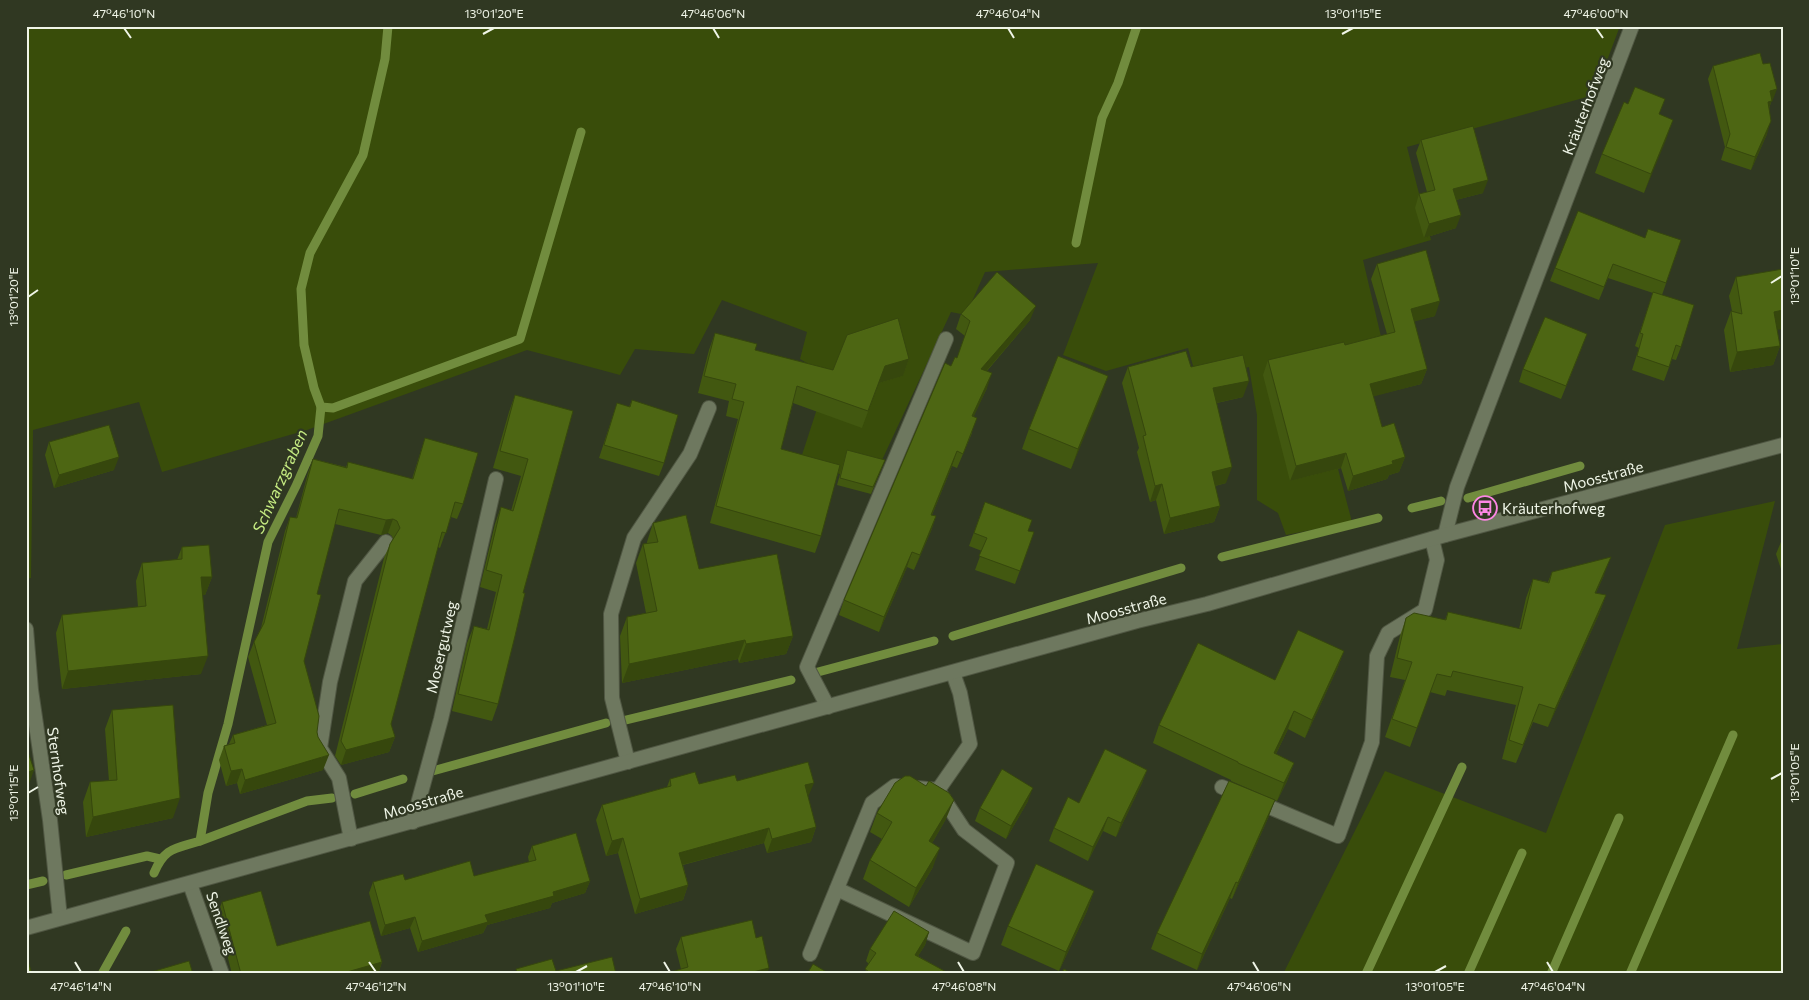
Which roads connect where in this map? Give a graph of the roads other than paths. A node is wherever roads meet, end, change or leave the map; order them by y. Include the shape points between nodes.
1 (1632, 26) edge
2 (946, 340) dead end
3 (709, 408) dead end
4 (1783, 445) edge
5 (496, 479) dead end
6 (1438, 537) junction
7 (386, 542) dead end
8 (26, 629) edge
9 (953, 672) junction
10 (828, 708) junction
11 (628, 762) junction
12 (1222, 787) dead end
13 (938, 790) junction
14 (414, 822) junction
15 (351, 839) junction
16 (190, 884) junction
17 (836, 889) junction
18 (60, 918) junction
19 (26, 928) edge
20 (810, 954) dead end
21 (222, 974) edge

1 - 6 street, Kräuterhofweg
2 - 10 street via 807,667
3 - 11 street via 690,454 634,538 611,614 612,698
4 - 6 street, Moosstraße
5 - 14 street, Mosergutweg
6 - 9 street, Moosstraße via 1214,602
6 - 12 street via 1437,560 1425,610 1388,633 1377,656 1372,742 1338,836
7 - 15 street via 355,582 330,682 320,748 339,778
8 - 18 street, Sternhofweg
9 - 10 street, Moosstraße
9 - 13 street via 970,744
10 - 11 street, Moosstraße
11 - 14 street, Moosstraße
13 - 17 street via 895,786 872,803
13 - 17 street via 964,830 1007,863 973,953
14 - 15 street, Moosstraße
15 - 16 street, Moosstraße
16 - 18 street, Moosstraße
16 - 21 street, Sendlweg
17 - 20 street
18 - 19 street, Moosstraße

